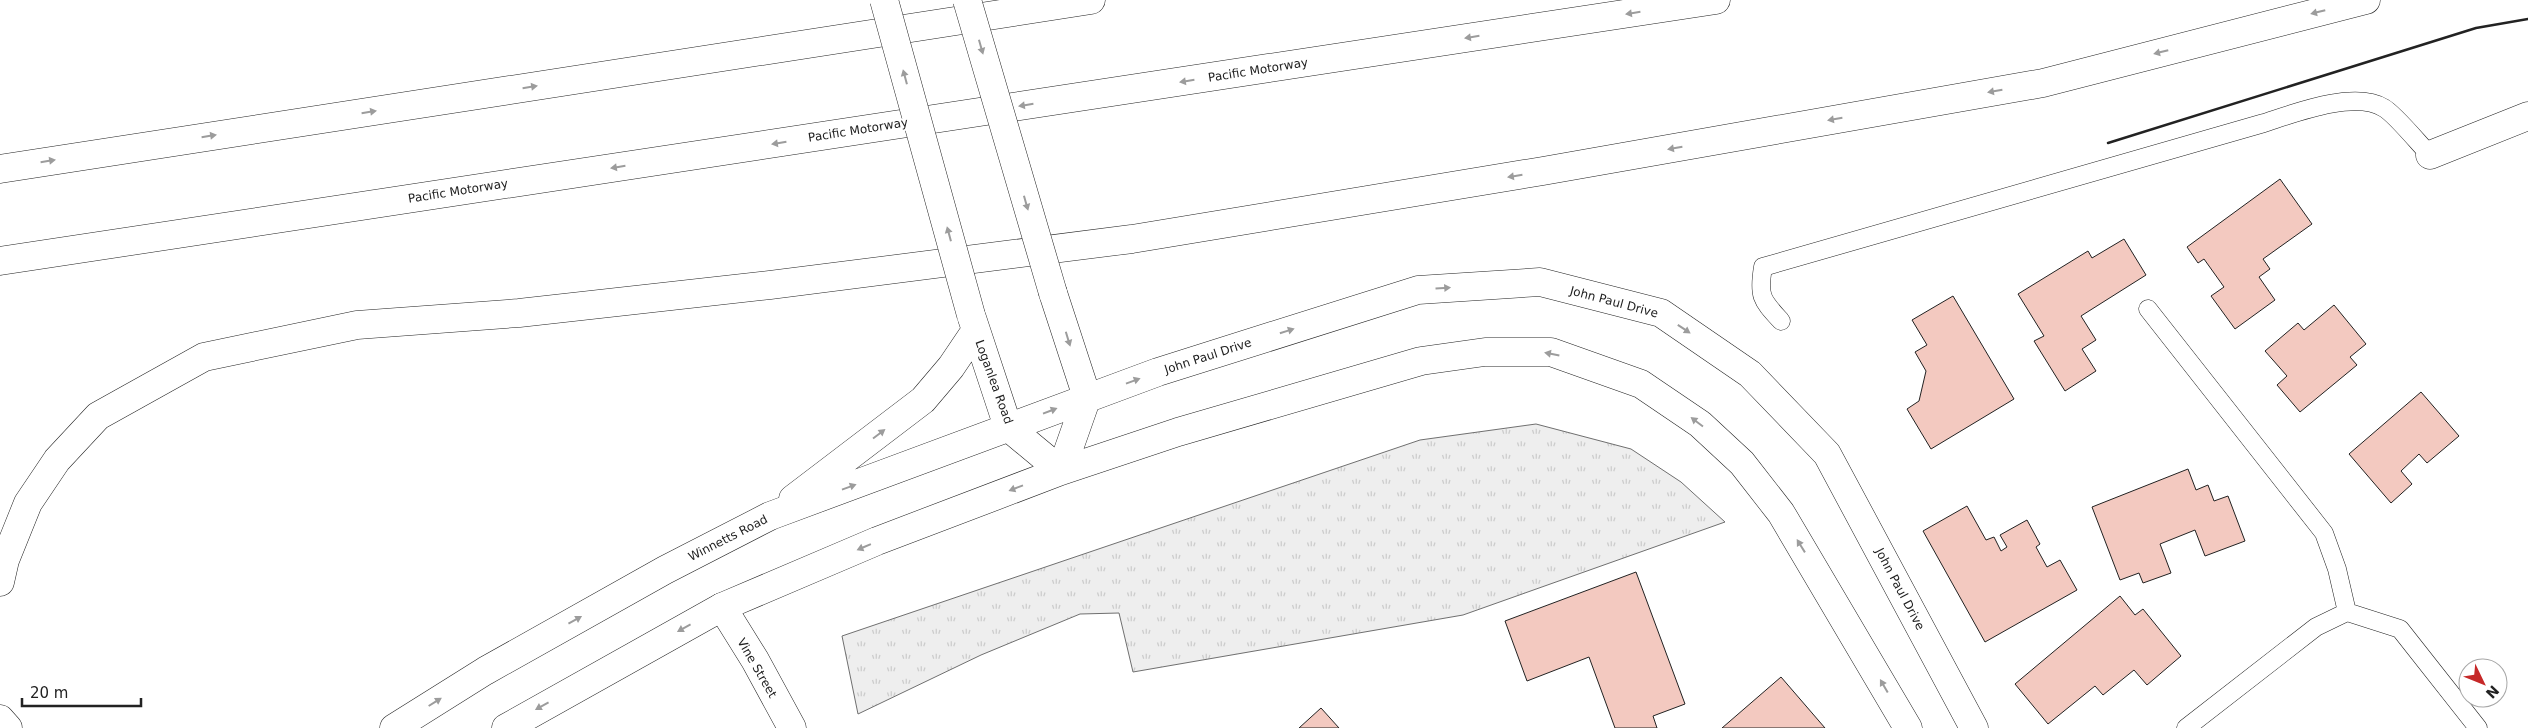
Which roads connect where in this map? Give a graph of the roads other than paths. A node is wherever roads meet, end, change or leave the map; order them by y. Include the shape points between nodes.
1 (884, 0) edge
2 (967, 0) edge
3 (1091, 0) edge
4 (1716, 0) edge
5 (2366, 0) edge
6 (2528, 116) edge
7 (2430, 155) joint
8 (0, 169) edge
9 (0, 261) edge
10 (2148, 309) dead end
11 (1781, 322) dead end
12 (973, 323) junction
13 (1087, 397) junction
14 (1008, 427) junction
15 (1061, 471) junction
16 (770, 516) junction
17 (0, 582) edge
18 (722, 608) junction
19 (2347, 612) junction
20 (0, 719) edge
21 (8, 728) edge
22 (394, 728) edge
23 (506, 728) edge
24 (792, 728) edge
25 (1908, 728) edge
26 (1974, 728) edge
27 (2186, 728) edge
28 (2478, 728) edge

12 -> 1 main road, Loganlea Road, bridge
2 -> 13 main road, bridge via 1052,293
8 -> 3 main road
4 -> 9 main road, Pacific Motorway
5 -> 17 main road via 2043,83 1494,179 1103,243 529,312 357,325 204,357 98,416 57,460 28,503 5,560
6 - 7 main road
7 - 11 lane via 2384,108 2359,101 2304,110 1763,267 1759,288 1765,303
10 - 19 lane via 2324,533 2338,569
12 - 14 main road, Loganlea Road
16 -> 12 main road via 923,400 951,368
14 -> 13 main road, Winnetts Road
13 - 15 main road
13 -> 26 main road, John Paul Drive via 1418,290 1540,282 1661,314 1750,374 1827,454
14 - 15 main road, Loganlea Road
16 -> 14 main road, Winnetts Road
15 -> 18 main road via 877,541
25 -> 15 main road via 1781,514 1742,463 1700,424 1641,384 1551,352 1485,352 1421,361 1178,432
22 -> 16 main road, Winnetts Road via 485,670
18 -> 23 main road
18 - 24 main road, Vine Street
19 - 27 lane via 2316,627
19 - 28 lane via 2400,629
20 - 21 main road

